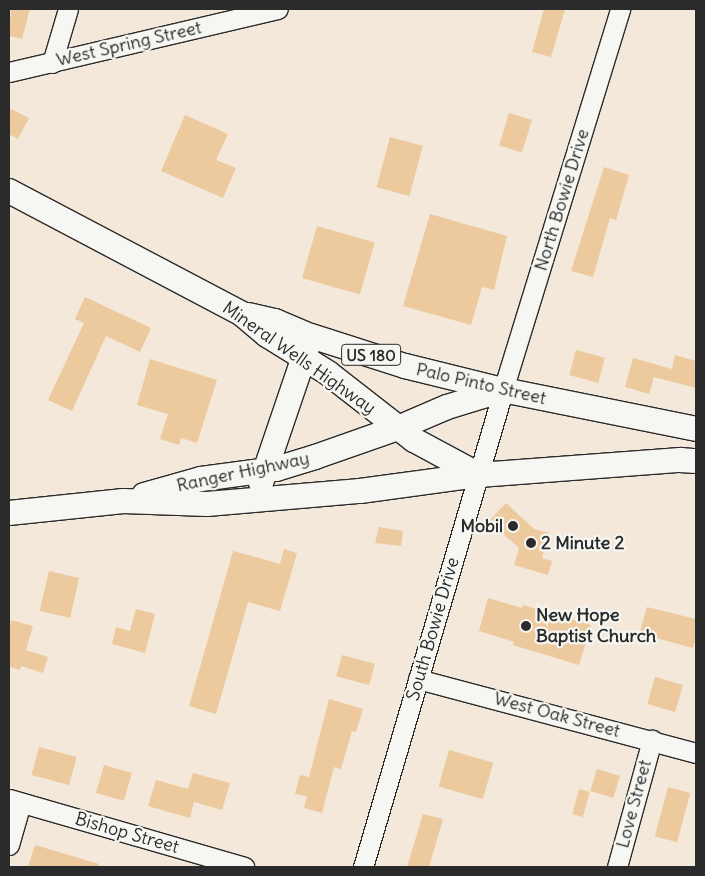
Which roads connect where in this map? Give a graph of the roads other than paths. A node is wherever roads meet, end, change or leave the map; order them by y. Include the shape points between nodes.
1 (68, 9) edge
2 (278, 9) edge
3 (620, 9) edge
4 (52, 63) junction
5 (9, 72) edge
6 (9, 191) edge
7 (307, 346) junction
8 (503, 390) junction
9 (398, 428) junction
10 (689, 445) edge
11 (265, 470) junction
12 (479, 475) junction
13 (256, 499) junction
14 (123, 501) junction
15 (9, 513) edge
16 (418, 679) junction
17 (652, 740) junction
18 (696, 753) edge
19 (15, 801) edge
20 (9, 845) edge
21 (244, 867) edge
22 (363, 867) edge
23 (617, 867) edge

1 - 4 street
2 - 4 street, West Spring Street
3 - 8 street, North Bowie Drive
4 - 5 street, West Spring Street
6 - 7 main road, Mineral Wells Highway / US 180 via 242,314 268,336
7 - 8 main road, Palo Pinto Street / US 180 via 362,366 405,366
7 - 9 main road, Mineral Wells Highway / US 180
7 - 11 main road
8 - 9 main road, Ranger Highway via 447,407
8 - 10 main road, Palo Pinto Street / US 180
8 - 12 street, South Bowie Drive
9 - 11 main road, Ranger Highway via 315,457
9 - 12 main road, Mineral Wells Highway / US 180
10 - 12 main road, Palo Pinto Street / US 180 via 598,466
11 - 13 main road
11 - 14 main road, Ranger Highway via 200,479
12 - 13 main road, Ranger Highway via 360,491
12 - 16 street, South Bowie Drive
13 - 14 main road, Ranger Highway via 207,504
14 - 15 main road, Ranger Highway
16 - 17 street, West Oak Street
16 - 22 street, South Bowie Drive
17 - 18 street, West Oak Street
17 - 23 street, Love Street
19 - 20 street
19 - 21 street, Bishop Street

